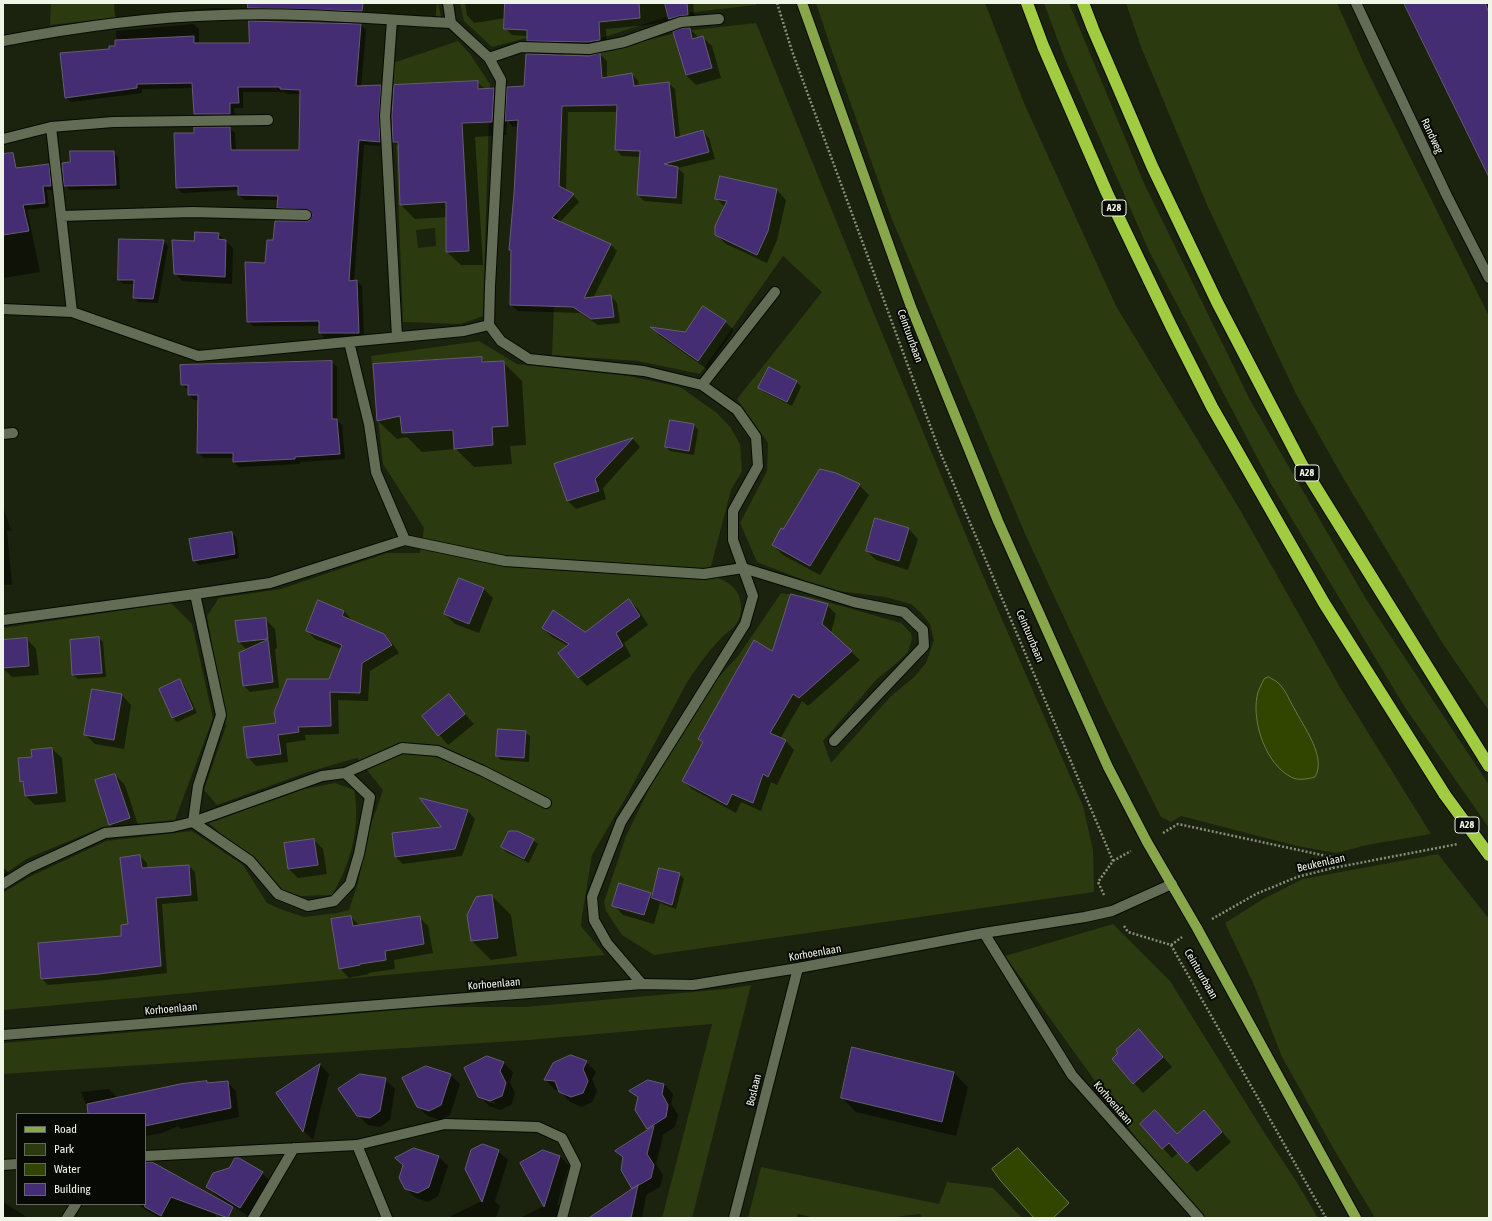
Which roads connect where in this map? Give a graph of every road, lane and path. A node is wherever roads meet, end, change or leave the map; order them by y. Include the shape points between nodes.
1 (448, 3) edge
2 (777, 3) edge
3 (802, 3) edge
4 (1027, 3) edge
5 (1083, 3) edge
6 (1356, 3) edge
7 (719, 19) dead end
8 (392, 20) junction
9 (451, 23) junction
10 (3, 40) edge
11 (489, 58) junction
12 (268, 120) dead end
13 (51, 127) junction
14 (3, 139) edge
15 (306, 215) dead end
16 (61, 216) junction
17 (1489, 278) edge
18 (775, 292) dead end
19 (3, 309) edge
20 (72, 312) junction
21 (489, 325) junction
22 (397, 337) junction
23 (349, 342) junction
24 (702, 385) junction
25 (13, 433) dead end
26 (3, 434) edge
27 (405, 540) junction
28 (744, 568) junction
29 (195, 594) junction
30 (3, 620) edge
31 (834, 741) dead end
32 (1489, 766) edge
33 (344, 773) junction
34 (546, 803) dead end
35 (193, 822) junction
36 (1147, 842) junction
37 (1458, 844) dead end
38 (1489, 855) edge
39 (1113, 861) junction
40 (1333, 868) junction
41 (3, 884) edge
42 (1172, 884) junction
43 (1112, 910) junction
44 (1197, 928) junction
45 (984, 933) junction
46 (1171, 945) junction
47 (798, 968) junction
48 (642, 984) junction
49 (3, 1035) edge
50 (357, 1145) junction
51 (294, 1148) junction
52 (146, 1156) edge
53 (16, 1164) edge
54 (3, 1165) edge
55 (75, 1205) edge
56 (67, 1218) edge
57 (253, 1218) edge
58 (387, 1218) edge
59 (562, 1218) edge
60 (734, 1218) edge
61 (1199, 1218) edge
62 (1326, 1218) edge
63 (1356, 1218) edge

1 - 9 street
2 - 39 path, Ceintuurbaan via 938,447
3 - 36 main road, Ceintuurbaan via 911,307 998,521 1108,766
4 - 38 highway, A28, bridge via 1106,193 1212,406 1324,603 1445,795
5 - 32 highway, A28 via 1152,166 1217,302 1302,465
6 - 17 street, Randweg via 1447,196
7 - 11 street via 681,22 624,42 589,49 521,47
8 - 9 street
8 - 10 street via 334,16 178,17 78,27
8 - 22 street via 385,116
9 - 11 street
11 - 21 street via 501,80
12 - 13 street via 113,122
13 - 14 street
13 - 16 street
15 - 16 street via 192,212
16 - 20 street
18 - 24 street
19 - 20 street
20 - 23 street via 198,356
21 - 22 street via 464,331
21 - 24 street via 501,340 529,359 644,371
22 - 23 street
23 - 27 street via 369,424 376,472
24 - 28 street via 736,410 756,437 758,466 733,511 733,540
25 - 26 street
27 - 28 street via 505,561 704,574
27 - 29 street via 270,582
28 - 31 street via 854,602 904,612 923,630 924,646
28 - 48 street via 753,596 745,624 621,822 592,896 594,920 604,937
29 - 30 street
29 - 35 street via 221,715 198,786
33 - 34 street via 402,748 438,751 484,770
33 - 35 street via 322,776
33 - 35 street via 370,796 359,854 350,884 334,901 308,906 278,894 250,861
35 - 41 street via 172,827 105,833 29,868
36 - 39 path
36 - 40 path via 1178,824 1332,857
36 - 42 main road, Ceintuurbaan
37 - 40 path, Beukenlaan
39 - 43 path, Ceintuurbaan via 1098,882
40 - 44 path, Beukenlaan via 1297,877 1256,894
42 - 43 street, Korhoenlaan
42 - 44 main road, Ceintuurbaan
43 - 45 street, Korhoenlaan via 1085,917
43 - 46 path, Ceintuurbaan via 1128,932
44 - 46 path, Beukenlaan
44 - 63 main road, Ceintuurbaan
45 - 47 street, Korhoenlaan
45 - 61 street, Korhoenlaan via 1072,1075
46 - 62 path, Ceintuurbaan
47 - 48 street, Korhoenlaan via 693,985
47 - 60 street, Boslaan
48 - 49 street, Korhoenlaan
50 - 51 street
50 - 58 street
50 - 59 street via 445,1124 538,1126 562,1138 576,1165
51 - 52 street
51 - 57 street
53 - 54 street
55 - 56 street

